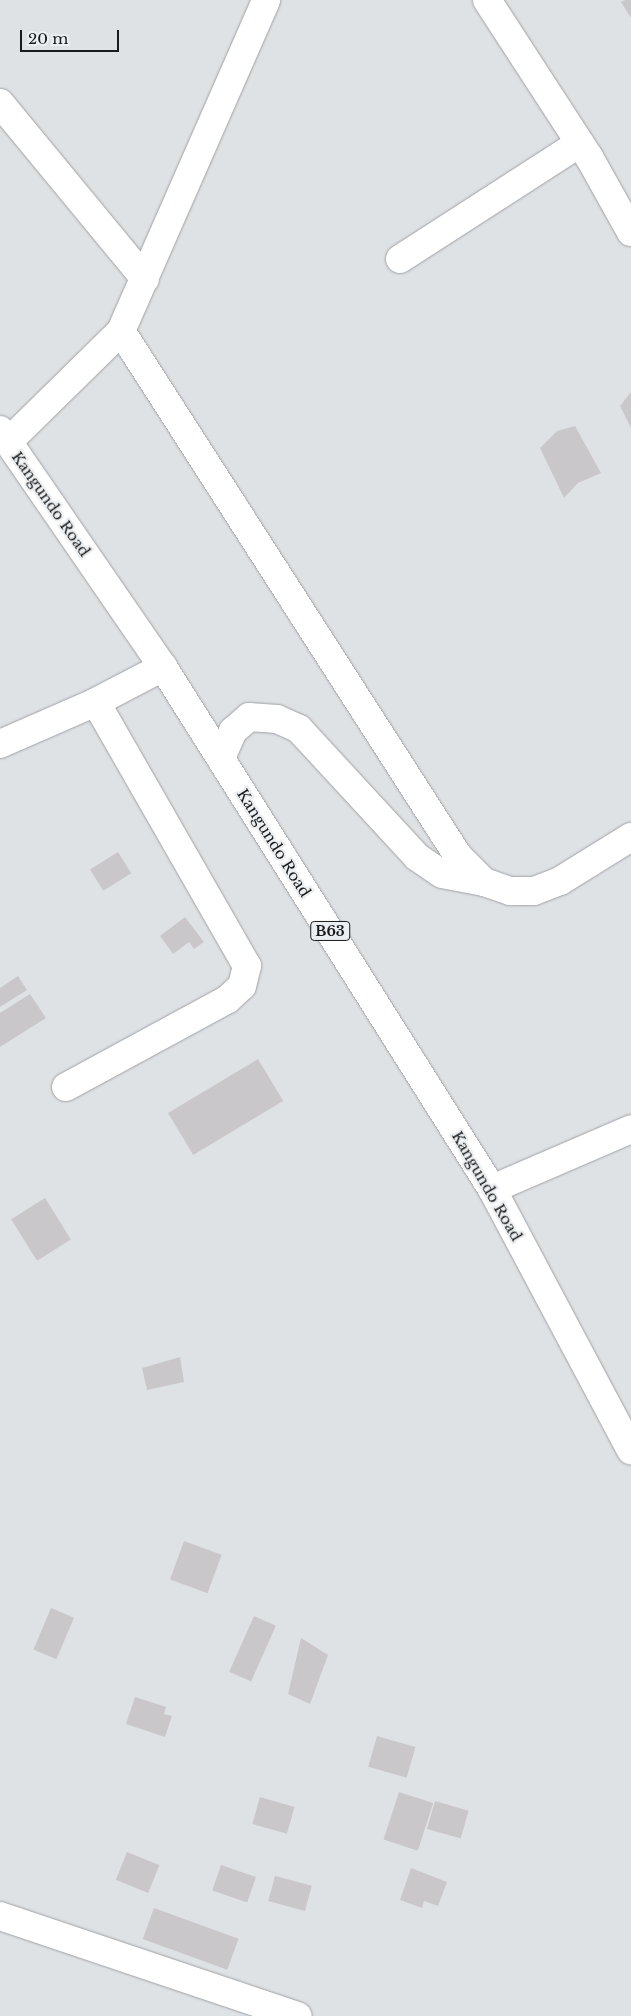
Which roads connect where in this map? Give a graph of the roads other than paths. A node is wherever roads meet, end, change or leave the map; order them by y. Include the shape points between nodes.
1 (266, 0) edge
2 (487, 0) edge
3 (0, 103) edge
4 (580, 143) junction
5 (631, 232) edge
6 (400, 259) dead end
7 (145, 279) junction
8 (121, 331) junction
9 (4, 436) edge
10 (163, 667) junction
11 (96, 702) junction
12 (0, 744) edge
13 (220, 758) junction
14 (631, 837) edge
15 (484, 882) junction
16 (66, 1087) dead end
17 (631, 1129) edge
18 (492, 1189) junction
19 (631, 1450) edge
20 (0, 1916) edge
21 (269, 2011) edge
22 (298, 2016) edge

1 - 7 main road
2 - 4 main road
3 - 7 main road
4 - 5 main road
4 - 6 main road
7 - 8 main road
8 - 9 main road
8 - 15 main road via 458,856
9 - 10 main road, Kangundo Road / B63
10 - 11 main road
10 - 13 main road, Kangundo Road / B63
11 - 12 main road
11 - 16 main road via 247,966 242,986 228,999
13 - 15 main road via 233,731 249,717 277,720 300,729 417,857 442,874
13 - 18 main road, Kangundo Road / B63
14 - 15 main road via 560,881 534,891 510,891
17 - 18 main road
18 - 19 main road, Kangundo Road / B63
20 - 21 main road
21 - 22 main road

